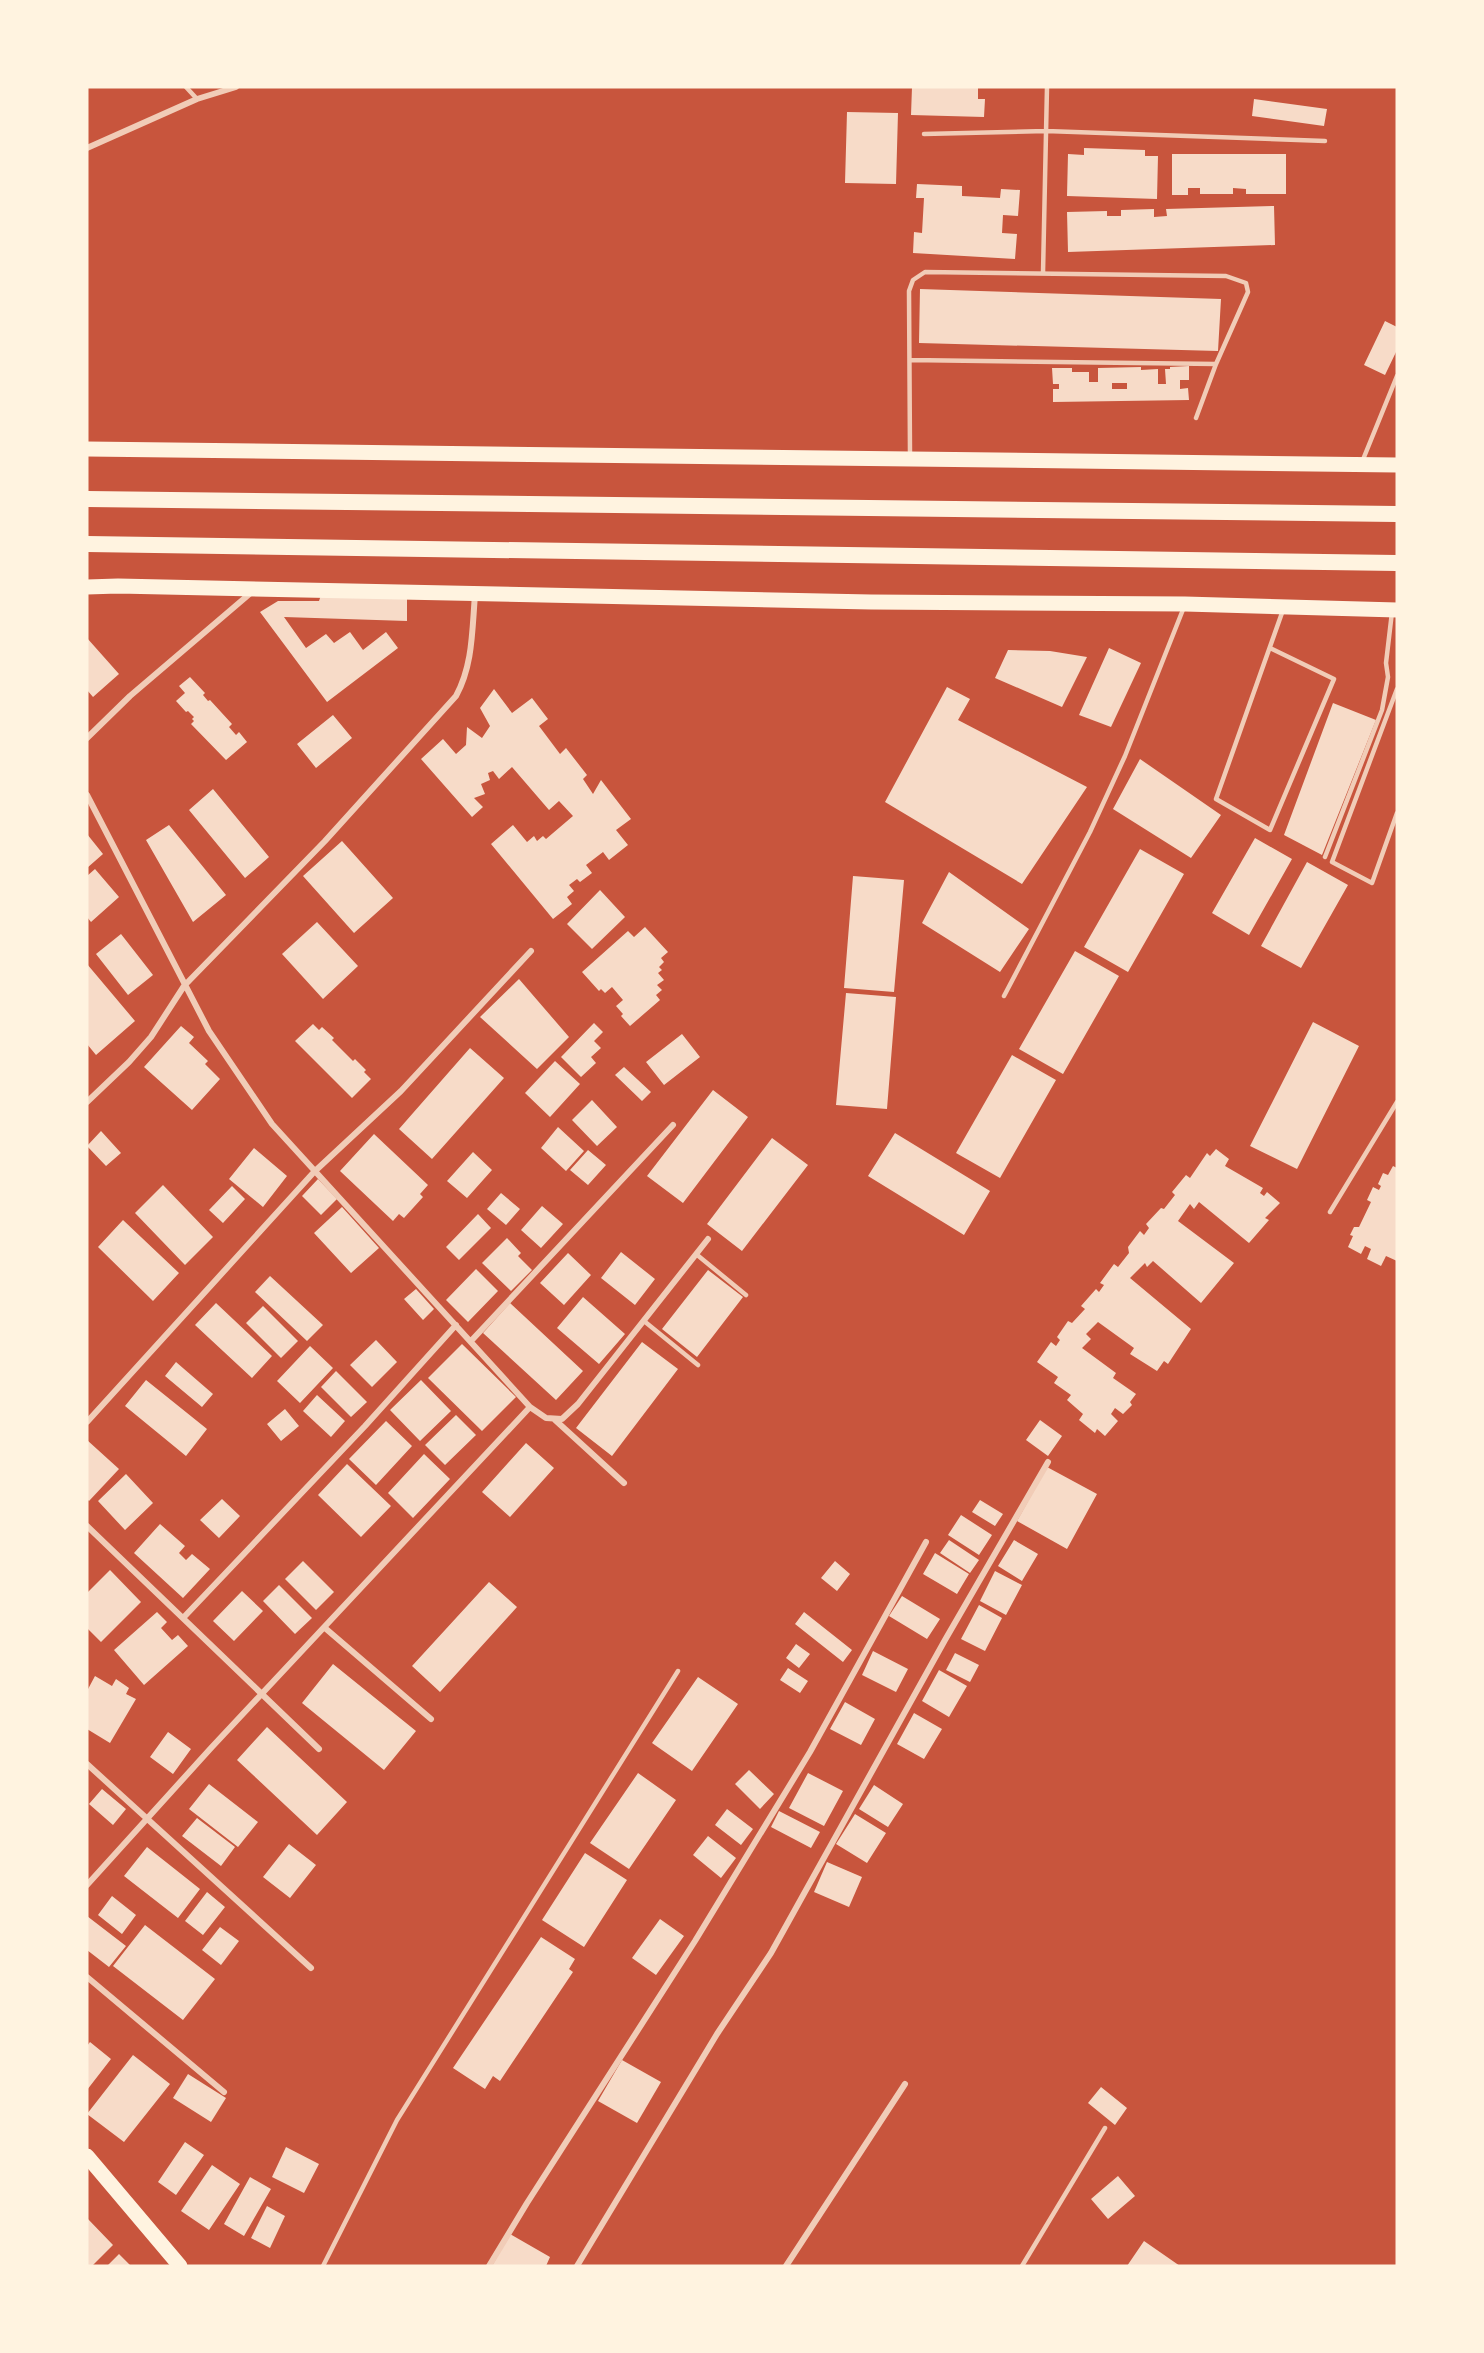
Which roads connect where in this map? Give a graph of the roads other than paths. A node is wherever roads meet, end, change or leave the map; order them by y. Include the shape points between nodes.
1 (186, 87) edge
2 (236, 87) edge
3 (1047, 87) edge
4 (197, 99) junction
5 (1046, 131) junction
6 (924, 134) dead end
7 (1324, 141) dead end
8 (87, 148) edge
9 (1043, 273) junction
10 (910, 360) junction
11 (1216, 364) junction
12 (1397, 376) edge
13 (1196, 418) dead end
14 (87, 449) edge
15 (910, 458) junction
16 (1361, 465) junction
17 (1397, 465) edge
18 (87, 499) edge
19 (1397, 514) edge
20 (87, 544) edge
21 (1397, 562) edge
22 (87, 587) edge
23 (256, 588) junction
24 (475, 592) junction
25 (1185, 604) junction
26 (1284, 608) junction
27 (1394, 610) edge
28 (1270, 648) junction
29 (1397, 689) edge
30 (87, 738) edge
31 (87, 795) edge
32 (1397, 813) edge
33 (1324, 857) dead end
34 (531, 951) dead end
35 (184, 986) junction
36 (1004, 996) dead end
37 (87, 1102) edge
38 (1397, 1102) edge
39 (673, 1125) dead end
40 (314, 1172) junction
41 (1330, 1212) dead end
42 (708, 1239) dead end
43 (696, 1254) junction
44 (746, 1295) dead end
45 (644, 1321) junction
46 (456, 1325) junction
47 (471, 1341) junction
48 (698, 1365) dead end
49 (530, 1407) junction
50 (554, 1419) junction
51 (87, 1422) edge
52 (1048, 1462) dead end
53 (624, 1483) dead end
54 (87, 1526) edge
55 (926, 1542) dead end
56 (184, 1617) junction
57 (325, 1628) junction
58 (678, 1671) dead end
59 (263, 1694) junction
60 (431, 1719) dead end
61 (319, 1749) dead end
62 (87, 1764) edge
63 (146, 1820) junction
64 (87, 1885) edge
65 (310, 1968) dead end
66 (87, 1977) edge
67 (905, 2084) dead end
68 (224, 2092) dead end
69 (1105, 2128) dead end
70 (87, 2156) edge
71 (180, 2266) edge
72 (323, 2266) edge
73 (489, 2266) edge
74 (577, 2266) edge
75 (786, 2266) edge
76 (1022, 2266) edge

1 - 4 lane
2 - 4 street
3 - 5 lane
4 - 8 street
5 - 6 lane
5 - 7 lane
5 - 9 lane
9 - 10 lane via 919,274 909,291
9 - 11 lane via 1226,276 1246,283 1248,292
10 - 11 lane
10 - 15 lane
11 - 13 lane
12 - 16 lane
14 - 15 main road
15 - 16 main road
16 - 17 main road
18 - 19 highway
20 - 21 highway
22 - 23 main road
23 - 24 main road
23 - 30 street
24 - 25 main road via 871,602
24 - 35 street via 470,660 456,696 331,835
25 - 26 main road
25 - 36 lane via 1125,756 1090,832
26 - 27 main road
26 - 28 lane
27 - 33 lane via 1382,710
28 - 28 lane via 1216,799 1270,830 1334,679
29 - 32 lane via 1332,862 1372,883
31 - 35 street
34 - 40 street via 401,1091
35 - 37 street via 150,1037
35 - 40 street via 242,1082
38 - 41 lane
39 - 47 street
40 - 46 street
40 - 51 street
42 - 43 street
43 - 44 lane
43 - 45 street
45 - 48 lane
45 - 50 street via 578,1404 562,1419
46 - 47 street
46 - 56 street
47 - 49 street
49 - 50 street
49 - 57 street
50 - 53 street
52 - 74 street via 771,1953 717,2034
54 - 56 street
55 - 73 street via 804,1762
56 - 59 street
57 - 59 street
57 - 60 street
58 - 72 lane via 397,2120
59 - 61 street
59 - 63 street
62 - 63 street
63 - 64 street
63 - 65 street
66 - 68 street
67 - 75 street
69 - 76 lane
70 - 71 main road

